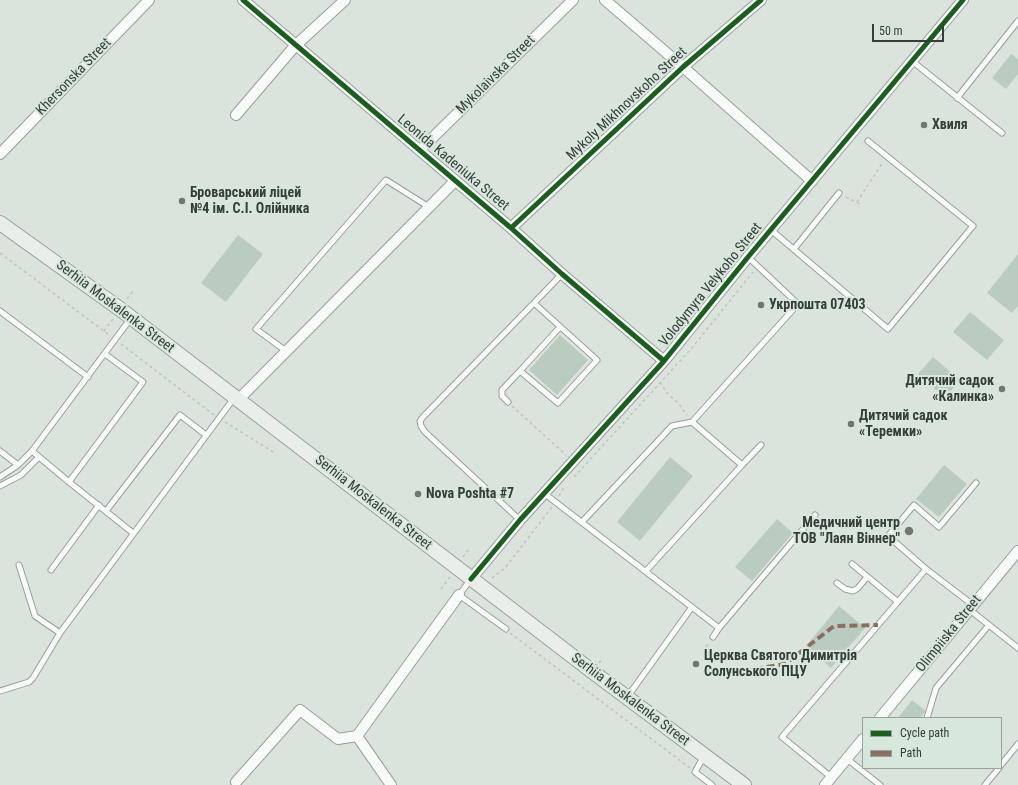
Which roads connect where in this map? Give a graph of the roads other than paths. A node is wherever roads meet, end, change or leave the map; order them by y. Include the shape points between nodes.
1 (148, 0) edge
2 (243, 0) edge
3 (344, 0) edge
4 (573, 0) edge
5 (605, 0) edge
6 (761, 0) edge
7 (963, 0) edge
8 (1018, 21) edge
9 (295, 46) junction
10 (912, 61) junction
11 (683, 67) junction
12 (957, 98) junction
13 (236, 114) dead end
14 (1002, 133) dead end
15 (868, 141) dead end
16 (420, 150) junction
17 (0, 154) edge
18 (455, 181) junction
19 (812, 181) junction
20 (839, 193) dead end
21 (429, 208) junction
22 (0, 223) edge
23 (511, 228) junction
24 (771, 230) junction
25 (794, 249) junction
26 (748, 257) junction
27 (562, 274) junction
28 (534, 303) junction
29 (0, 311) edge
30 (132, 318) junction
31 (560, 327) junction
32 (286, 351) junction
33 (105, 354) junction
34 (664, 362) junction
35 (520, 371) junction
36 (88, 377) junction
37 (236, 398) junction
38 (508, 402) road end
39 (692, 422) junction
40 (206, 435) junction
41 (761, 445) dead end
42 (0, 451) edge
43 (32, 451) junction
44 (39, 457) junction
45 (18, 464) junction
46 (742, 465) junction
47 (0, 477) edge
48 (69, 482) junction
49 (976, 483) dead end
50 (0, 486) edge
51 (545, 494) junction
52 (99, 505) junction
53 (106, 511) junction
54 (815, 515) dead end
55 (520, 520) junction
56 (582, 522) junction
57 (134, 534) junction
58 (1018, 551) edge
59 (852, 564) dead end
60 (19, 565) dead end
61 (926, 569) junction
62 (51, 570) dead end
63 (646, 571) junction
64 (868, 577) junction
65 (471, 579) junction
66 (837, 582) dead end
67 (459, 595) junction
68 (898, 602) junction
69 (692, 607) junction
70 (972, 607) junction
71 (989, 625) junction
72 (719, 628) junction
73 (506, 629) road end
74 (60, 633) junction
75 (713, 638) dead end
76 (1018, 648) edge
77 (0, 691) edge
78 (628, 697) junction
79 (881, 717) edge
80 (927, 717) edge
81 (357, 736) junction
82 (862, 743) edge
83 (1018, 744) edge
84 (705, 756) junction
85 (847, 759) junction
86 (1002, 764) edge
87 (998, 769) edge
88 (828, 781) edge
89 (236, 782) dead end
90 (391, 785) edge
91 (712, 785) edge
92 (744, 785) edge
93 (880, 785) edge
94 (985, 785) edge

1 - 17 street, Khersonska Street
2 - 9 street, Leonida Kadeniuka Street
3 - 9 street
4 - 16 street, Mykolaivska Street
5 - 11 street
6 - 11 street, Mykoly Mikhnovskoho Street
7 - 10 street, Volodymyra Velykoho Street
8 - 12 lane
9 - 13 street
9 - 16 street, Leonida Kadeniuka Street
10 - 12 lane
10 - 19 street, Volodymyra Velykoho Street
11 - 19 street
11 - 23 street, Mykoly Mikhnovskoho Street
12 - 14 lane
15 - 25 lane via 974,226 888,329
16 - 18 street, Leonida Kadeniuka Street
18 - 21 street
18 - 23 street, Leonida Kadeniuka Street
19 - 24 street, Volodymyra Velykoho Street
20 - 25 lane
21 - 32 street
21 - 32 lane via 386,180 256,329
22 - 30 main road, Serhiia Moskalenka Street
23 - 27 street, Leonida Kadeniuka Street
24 - 25 lane
24 - 26 street, Volodymyra Velykoho Street
26 - 34 street, Volodymyra Velykoho Street
26 - 39 lane via 798,304
27 - 28 lane
27 - 34 street, Leonida Kadeniuka Street
28 - 31 lane
28 - 55 lane via 420,421 425,432
29 - 36 lane
30 - 33 lane
30 - 37 main road, Serhiia Moskalenka Street
31 - 35 lane
31 - 35 lane via 597,360 558,403
32 - 37 street
33 - 36 lane
33 - 48 lane via 143,382
34 - 51 street, Volodymyra Velykoho Street
35 - 38 lane via 502,390 502,396
36 - 43 lane
37 - 40 lane
37 - 65 main road, Serhiia Moskalenka Street
39 - 46 lane
39 - 56 lane via 672,426
40 - 53 lane via 180,415
40 - 57 lane
41 - 46 lane
42 - 45 lane
43 - 44 lane
43 - 45 lane
44 - 48 lane
44 - 50 lane via 21,475
45 - 47 lane
46 - 63 lane
48 - 52 lane
49 - 61 lane via 939,527 914,505 888,536
51 - 55 street, Volodymyra Velykoho Street
51 - 56 lane
52 - 53 lane
52 - 62 lane
53 - 57 lane
54 - 72 lane
55 - 65 street, Volodymyra Velykoho Street
56 - 63 lane
57 - 74 lane
58 - 70 street, Olimpiiska Street
59 - 64 lane
60 - 74 lane via 35,616
61 - 68 lane
61 - 70 lane
63 - 69 lane
64 - 66 lane via 853,591 845,589
64 - 68 lane
65 - 67 lane
65 - 78 main road, Serhiia Moskalenka Street
67 - 73 lane
67 - 81 street
68 - 88 lane via 782,737
69 - 72 lane
69 - 78 lane
70 - 71 lane
70 - 79 street, Olimpiiska Street
71 - 76 lane
71 - 80 lane via 936,688
72 - 75 lane
74 - 77 lane via 29,682
78 - 84 main road, Serhiia Moskalenka Street
81 - 89 street via 338,739 300,710
81 - 90 street
82 - 85 street
83 - 86 lane
84 - 91 lane via 694,772
84 - 92 main road, Serhiia Moskalenka Street
85 - 88 street
85 - 93 lane
87 - 94 lane

